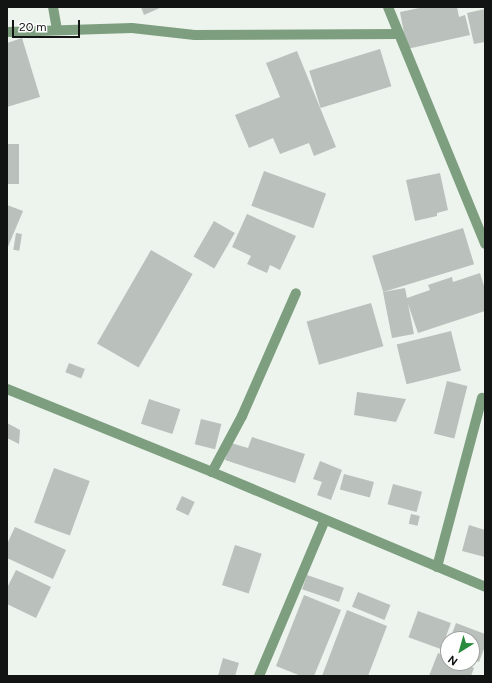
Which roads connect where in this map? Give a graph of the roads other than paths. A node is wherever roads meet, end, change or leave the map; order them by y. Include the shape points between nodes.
1 (53, 7) edge
2 (388, 7) edge
3 (57, 30) junction
4 (7, 32) edge
5 (399, 34) junction
6 (485, 244) edge
7 (296, 293) dead end
8 (7, 389) edge
9 (482, 398) dead end
10 (212, 472) junction
11 (325, 520) junction
12 (437, 567) junction
13 (485, 588) edge
14 (259, 676) edge

1 - 3 street
2 - 5 street
3 - 4 street
3 - 5 street via 132,28 195,35
5 - 6 street
7 - 10 street via 242,416
8 - 10 street
9 - 12 street
10 - 11 street
11 - 12 street
11 - 14 street
12 - 13 street

